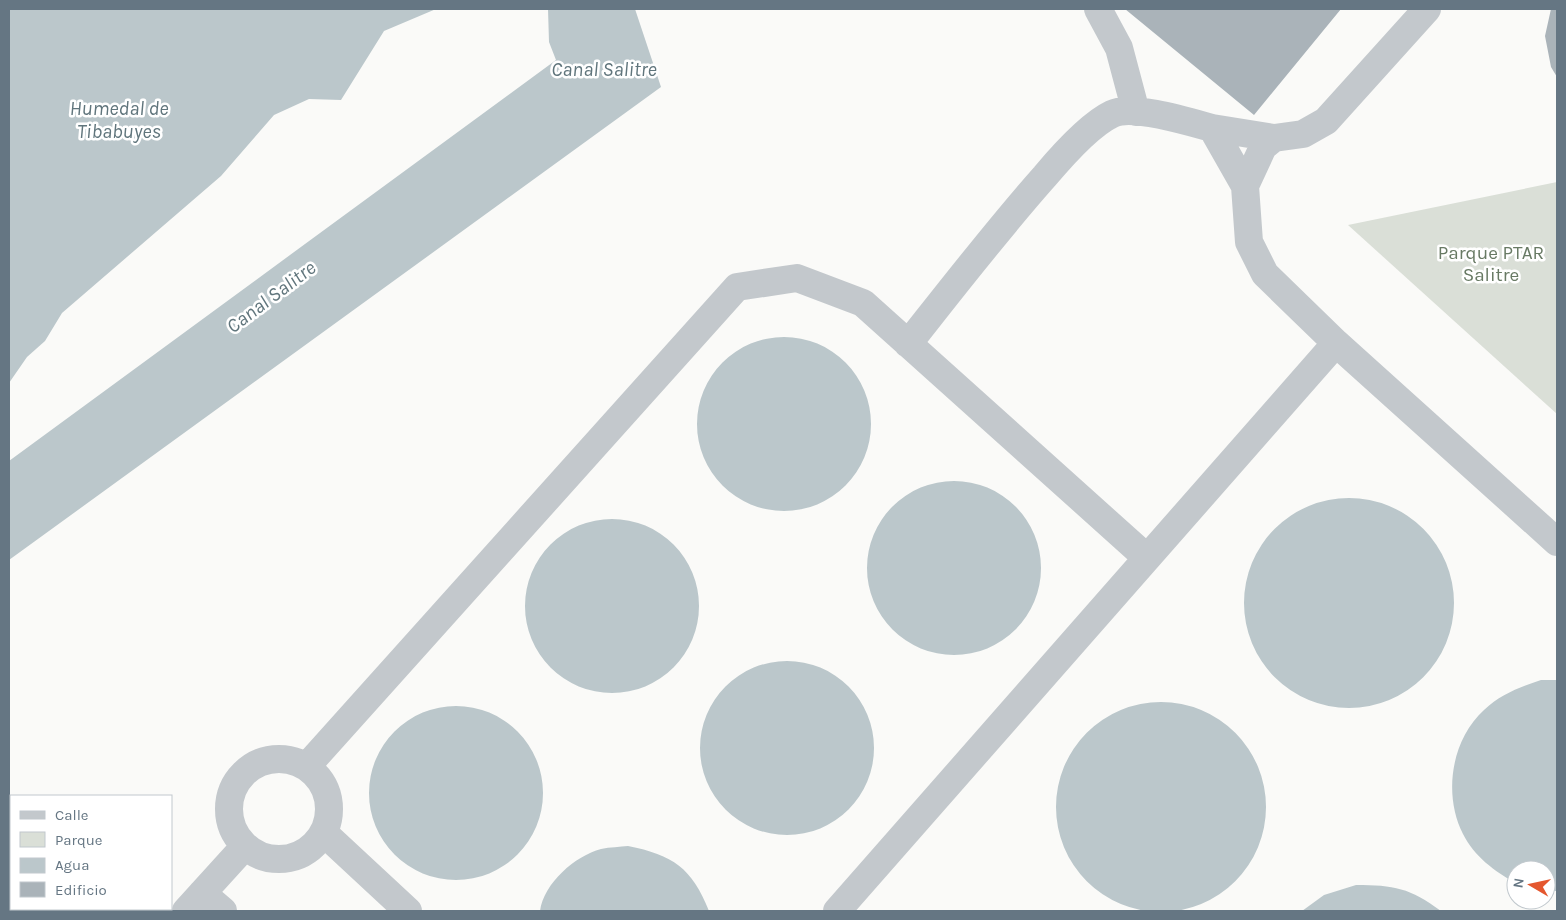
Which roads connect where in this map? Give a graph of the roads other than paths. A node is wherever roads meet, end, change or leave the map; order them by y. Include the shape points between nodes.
1 (1098, 9) edge
2 (1427, 9) edge
3 (1136, 112) junction
4 (1212, 128) junction
5 (1274, 138) junction
6 (1245, 186) junction
7 (1336, 343) junction
8 (908, 344) junction
9 (1557, 542) edge
10 (1148, 558) junction
11 (307, 766) junction
12 (324, 833) junction
13 (245, 846) junction
14 (194, 902) edge
15 (223, 911) edge
16 (408, 911) edge
17 (837, 911) edge

1 - 3 street via 1119,48
2 - 5 street via 1326,121 1303,134
3 - 4 street via 1172,117
3 - 8 street via 1112,113 1073,144 1008,216
4 - 5 street
4 - 6 street
5 - 6 street via 1262,147
6 - 7 street via 1249,242 1265,274
7 - 9 street
7 - 10 street
8 - 10 street
8 - 11 street via 863,303 797,278 737,287
10 - 17 street
11 - 12 street via 320,779 328,796 330,815
11 - 13 street via 290,759 271,759 254,765 240,777 231,794 229,813 234,830
12 - 13 street via 297,857 278,860 260,856
12 - 16 street
13 - 14 street
14 - 15 street

